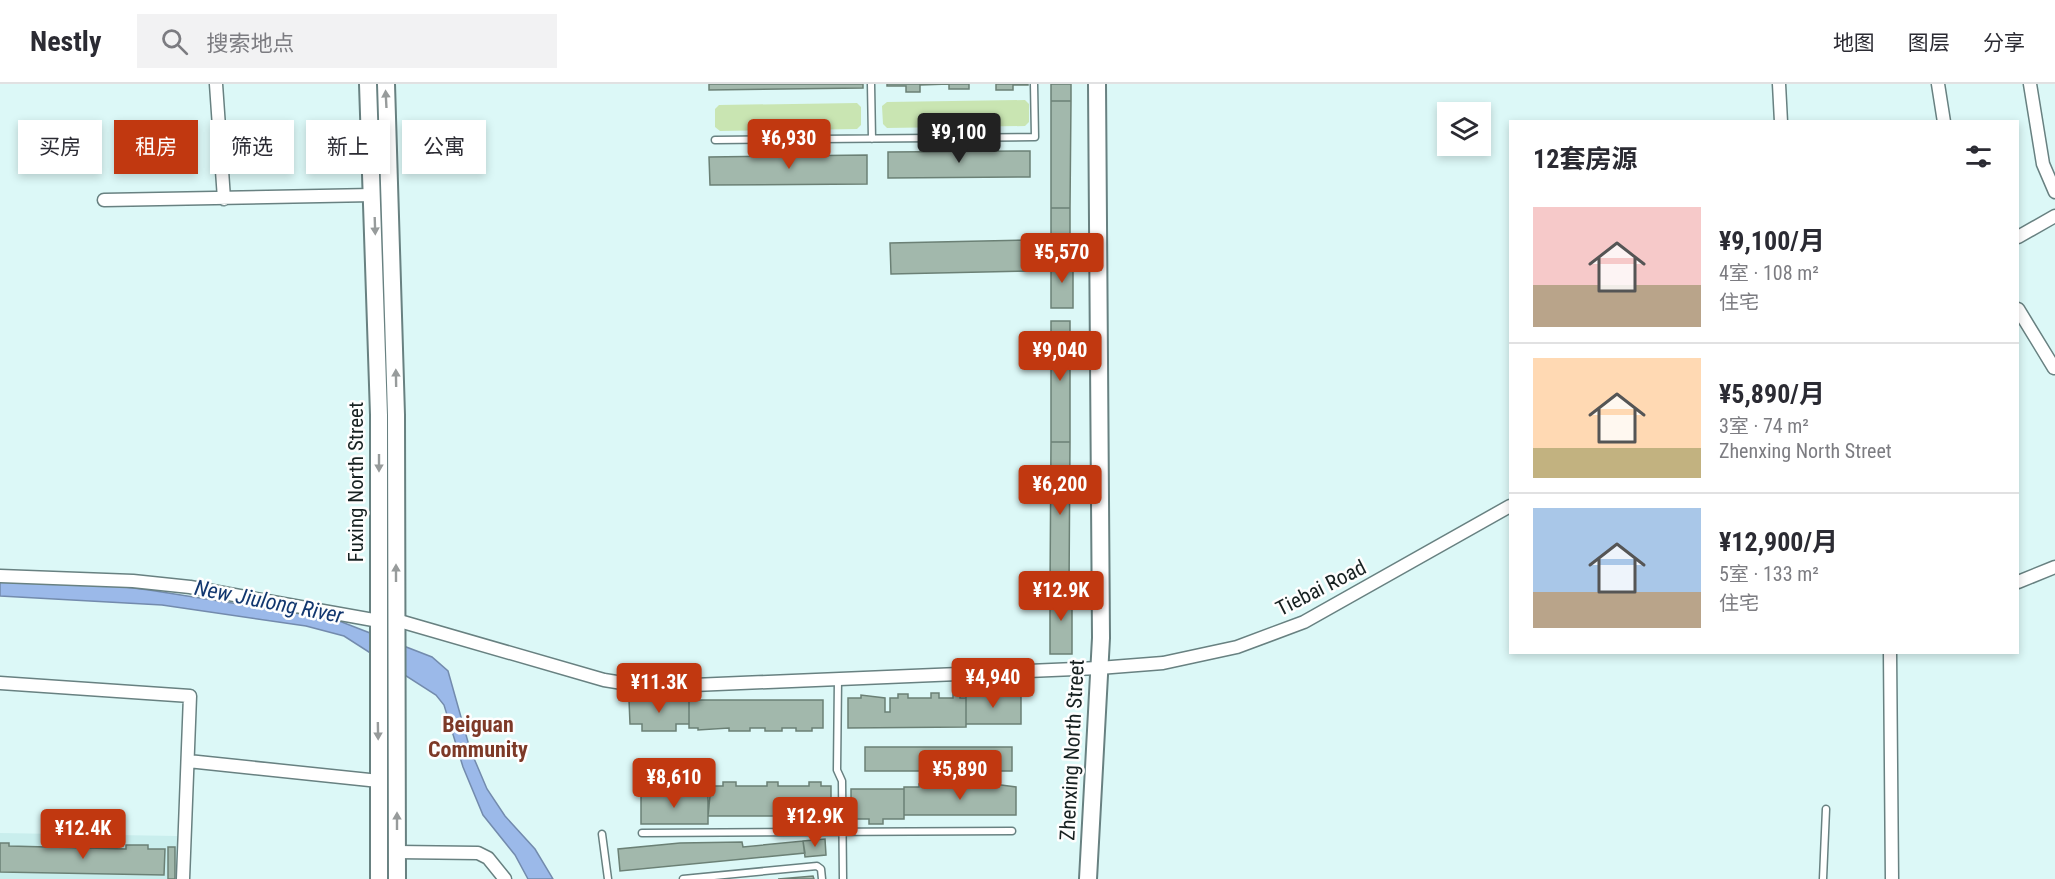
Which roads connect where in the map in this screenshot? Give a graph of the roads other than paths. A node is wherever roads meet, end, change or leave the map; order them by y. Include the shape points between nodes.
1 (216, 84) edge
2 (368, 84) edge
3 (386, 84) edge
4 (871, 84) edge
5 (1034, 84) edge
6 (1097, 84) edge
7 (1779, 84) edge
8 (1938, 84) edge
9 (2030, 84) edge
10 (1781, 120) edge
11 (1944, 120) edge
12 (872, 139) junction
13 (715, 140) dead end
14 (2055, 192) edge
15 (373, 195) junction
16 (224, 199) junction
17 (104, 200) dead end
18 (2055, 216) edge
19 (2019, 236) edge
20 (2019, 311) edge
21 (2054, 368) edge
22 (1509, 507) edge
23 (2055, 567) edge
24 (0, 576) edge
25 (2019, 582) edge
26 (379, 625) junction
27 (396, 626) junction
28 (1890, 654) edge
29 (1099, 668) junction
30 (838, 680) junction
31 (0, 682) edge
32 (188, 761) junction
33 (379, 781) junction
34 (1826, 810) dead end
35 (1012, 831) dead end
36 (842, 832) junction
37 (642, 833) dead end
38 (602, 834) dead end
39 (397, 852) junction
40 (183, 879) edge
41 (380, 879) edge
42 (397, 879) edge
43 (505, 879) edge
44 (608, 879) edge
45 (683, 879) edge
46 (822, 879) edge
47 (843, 879) edge
48 (1088, 879) edge
49 (1823, 879) edge
50 (1893, 879) edge

1 - 16 street
2 - 15 main road, Fuxing North Street
27 -> 3 main road, Fuxing North Street via 394,315
4 - 12 lane
5 - 12 lane via 1035,137
6 - 29 main road, Zhenxing North Street
7 - 10 street
8 - 11 street
9 - 14 street via 2043,164
12 - 13 lane
15 - 16 street
15 -> 26 main road, Fuxing North Street
16 - 17 street
18 - 19 street
20 - 21 street
22 - 29 street, Tiebai Road via 1304,622 1237,646 1163,663
23 - 25 street
24 - 26 street via 190,587
26 -> 33 main road, Fuxing North Street
27 - 30 street, Tiebai Road via 635,686
39 -> 27 main road, Fuxing North Street
28 - 50 street
29 - 30 street, Tiebai Road
29 - 48 main road, Zhenxing North Street
30 - 36 lane via 837,770 842,781
31 - 32 street via 190,696
32 - 33 street
32 - 40 street
33 - 41 main road, Fuxing North Street
34 - 49 lane
35 - 36 lane
36 - 37 lane
36 - 47 lane
38 - 44 lane
39 - 42 main road, Fuxing North Street
39 - 43 street via 478,853 488,858
45 - 46 lane via 817,866

